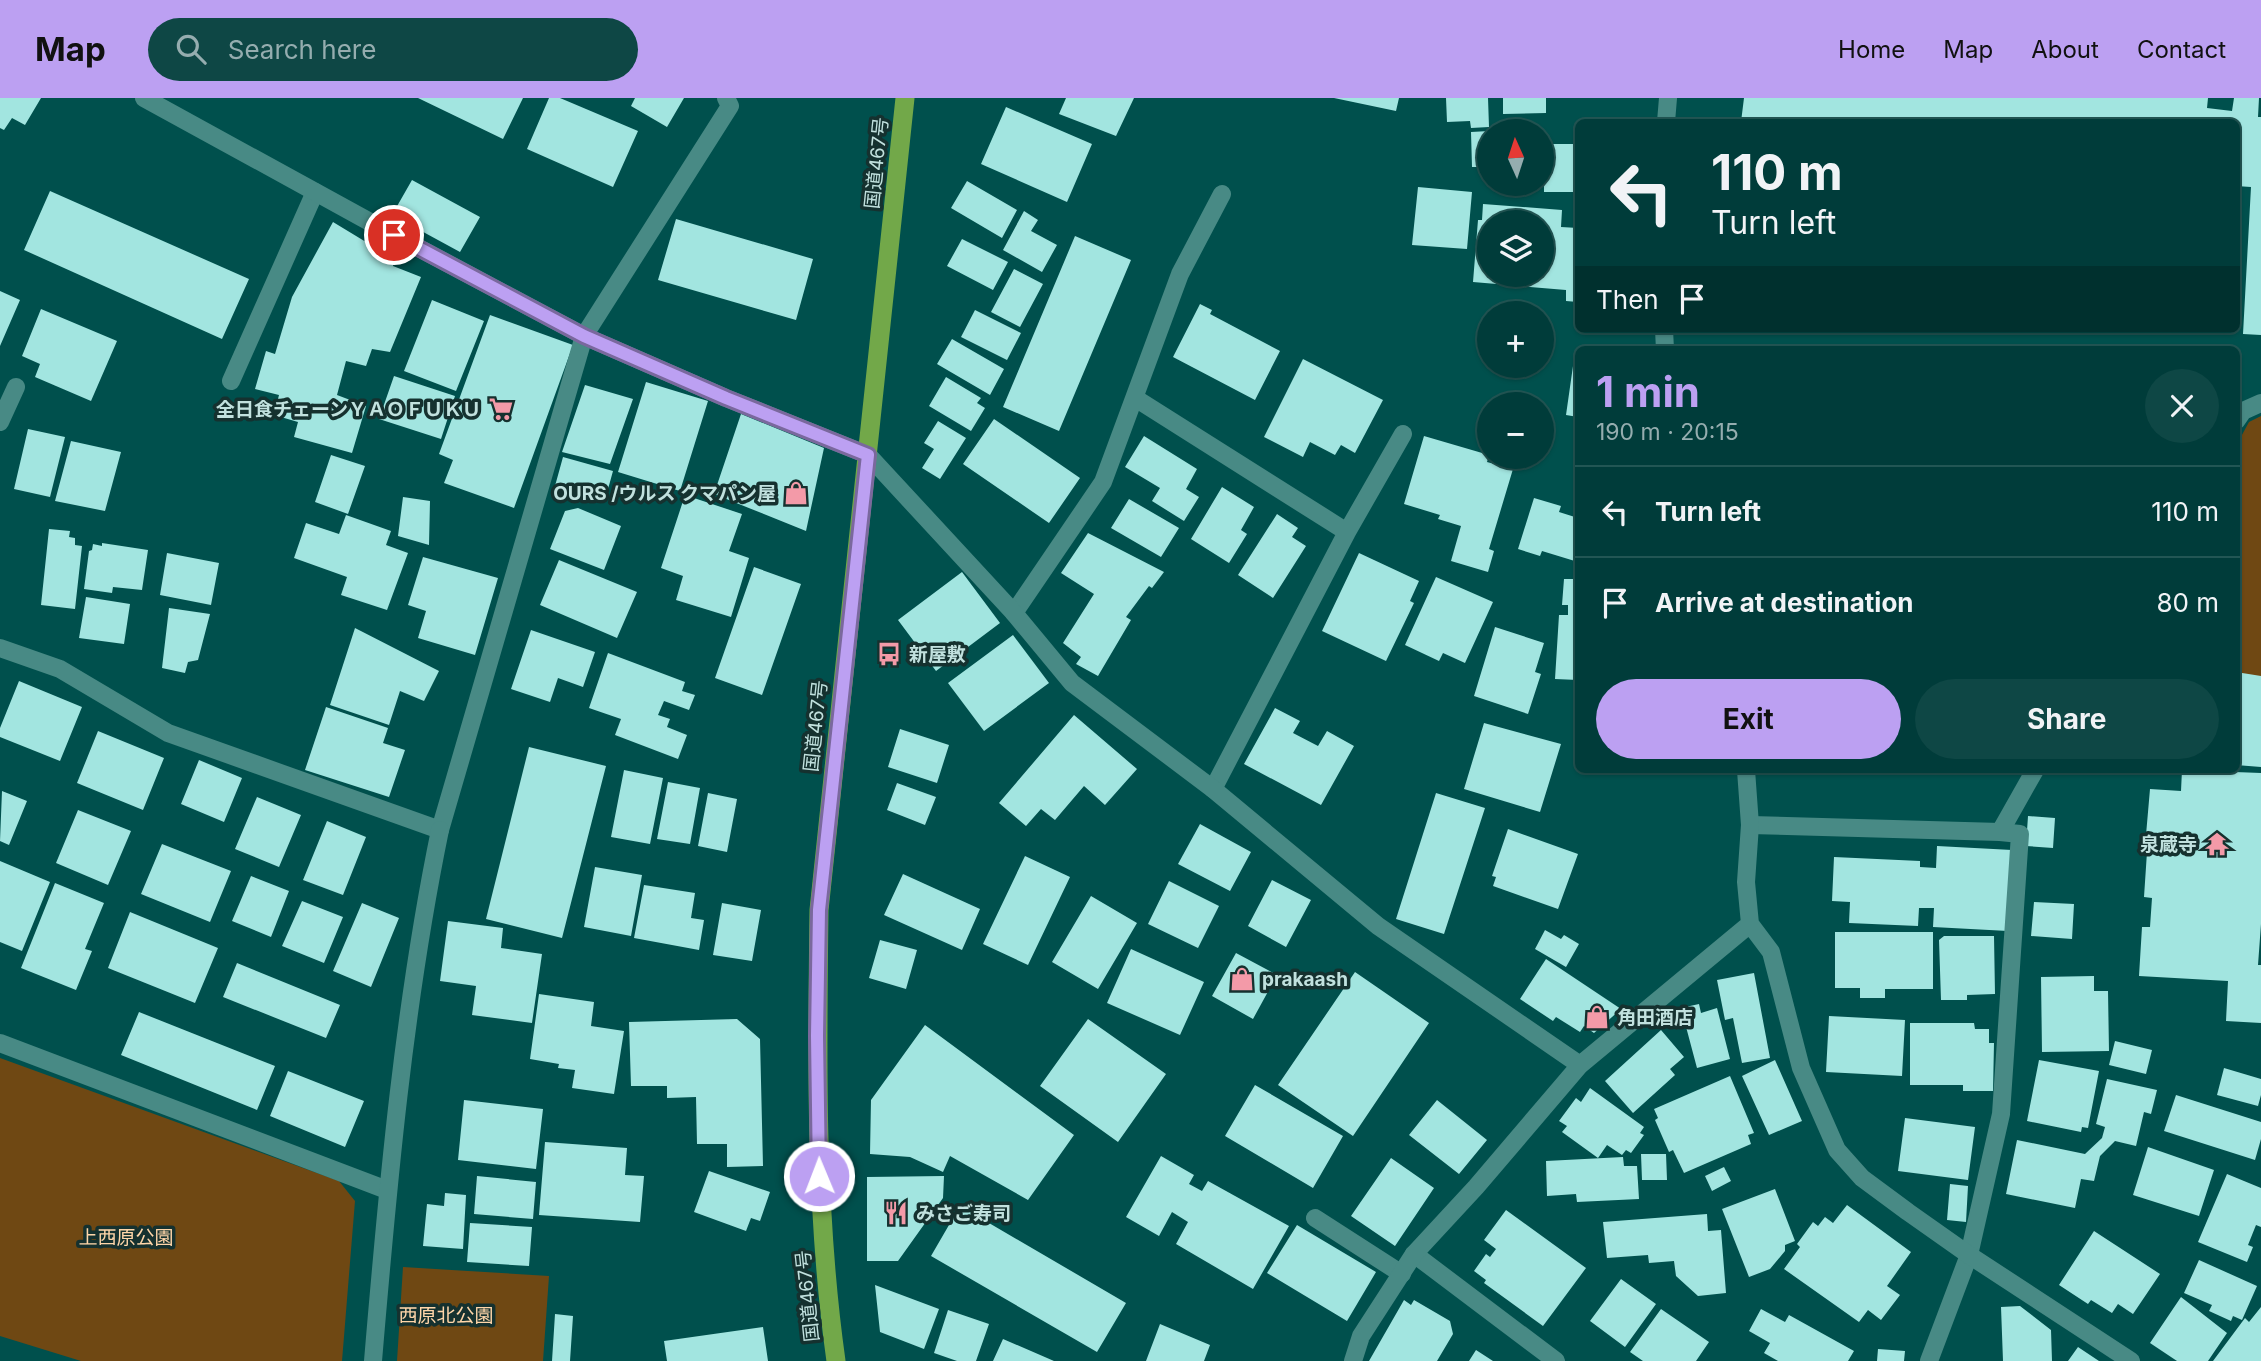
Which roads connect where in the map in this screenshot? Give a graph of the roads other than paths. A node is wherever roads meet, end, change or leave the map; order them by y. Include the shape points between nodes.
1 (144, 98) edge
2 (905, 98) edge
3 (1668, 98) edge
4 (731, 101) edge
5 (1665, 119) edge
6 (315, 192) junction
7 (1222, 194) dead end
8 (584, 336) junction
9 (231, 381) dead end
10 (16, 387) dead end
11 (1135, 398) junction
12 (2261, 403) edge
13 (2240, 415) edge
14 (0, 422) edge
15 (1404, 434) dead end
16 (868, 455) junction
17 (1347, 533) junction
18 (1014, 614) junction
19 (0, 648) edge
20 (1746, 773) edge
21 (2033, 773) edge
22 (1213, 789) junction
23 (1750, 825) junction
24 (440, 830) junction
25 (2000, 832) junction
26 (1750, 924) junction
27 (0, 1044) edge
28 (1580, 1065) junction
29 (387, 1190) junction
30 (1315, 1218) dead end
31 (1414, 1254) junction
32 (1969, 1255) junction
33 (1402, 1274) junction
34 (373, 1361) edge
35 (836, 1361) edge
36 (1353, 1361) edge
37 (1556, 1361) edge
38 (1929, 1361) edge
39 (2131, 1361) edge

1 - 6 street
2 - 16 highway, 国道467号
3 - 5 street
4 - 8 street
6 - 8 street
6 - 9 street
7 - 11 street via 1180,274
8 - 16 street
8 - 24 street
10 - 14 street
11 - 17 street
11 - 18 street via 1103,482
12 - 13 street
15 - 17 street
16 - 18 street
16 - 35 highway, 国道467号 via 819,910 819,1176
17 - 22 street
18 - 22 street via 1072,683
19 - 24 street via 60,669 168,733
20 - 23 street
21 - 25 street
22 - 28 street via 1378,926
23 - 25 street
23 - 26 street via 1746,882
24 - 29 street via 410,999
25 - 32 street via 2020,834 2001,1114
26 - 28 street
26 - 32 street via 1771,952 1801,1068 1837,1150 1862,1178
27 - 29 street
28 - 31 street
29 - 34 street
30 - 33 street
31 - 33 street
31 - 37 street
32 - 38 street
32 - 39 street
33 - 36 street via 1361,1336

